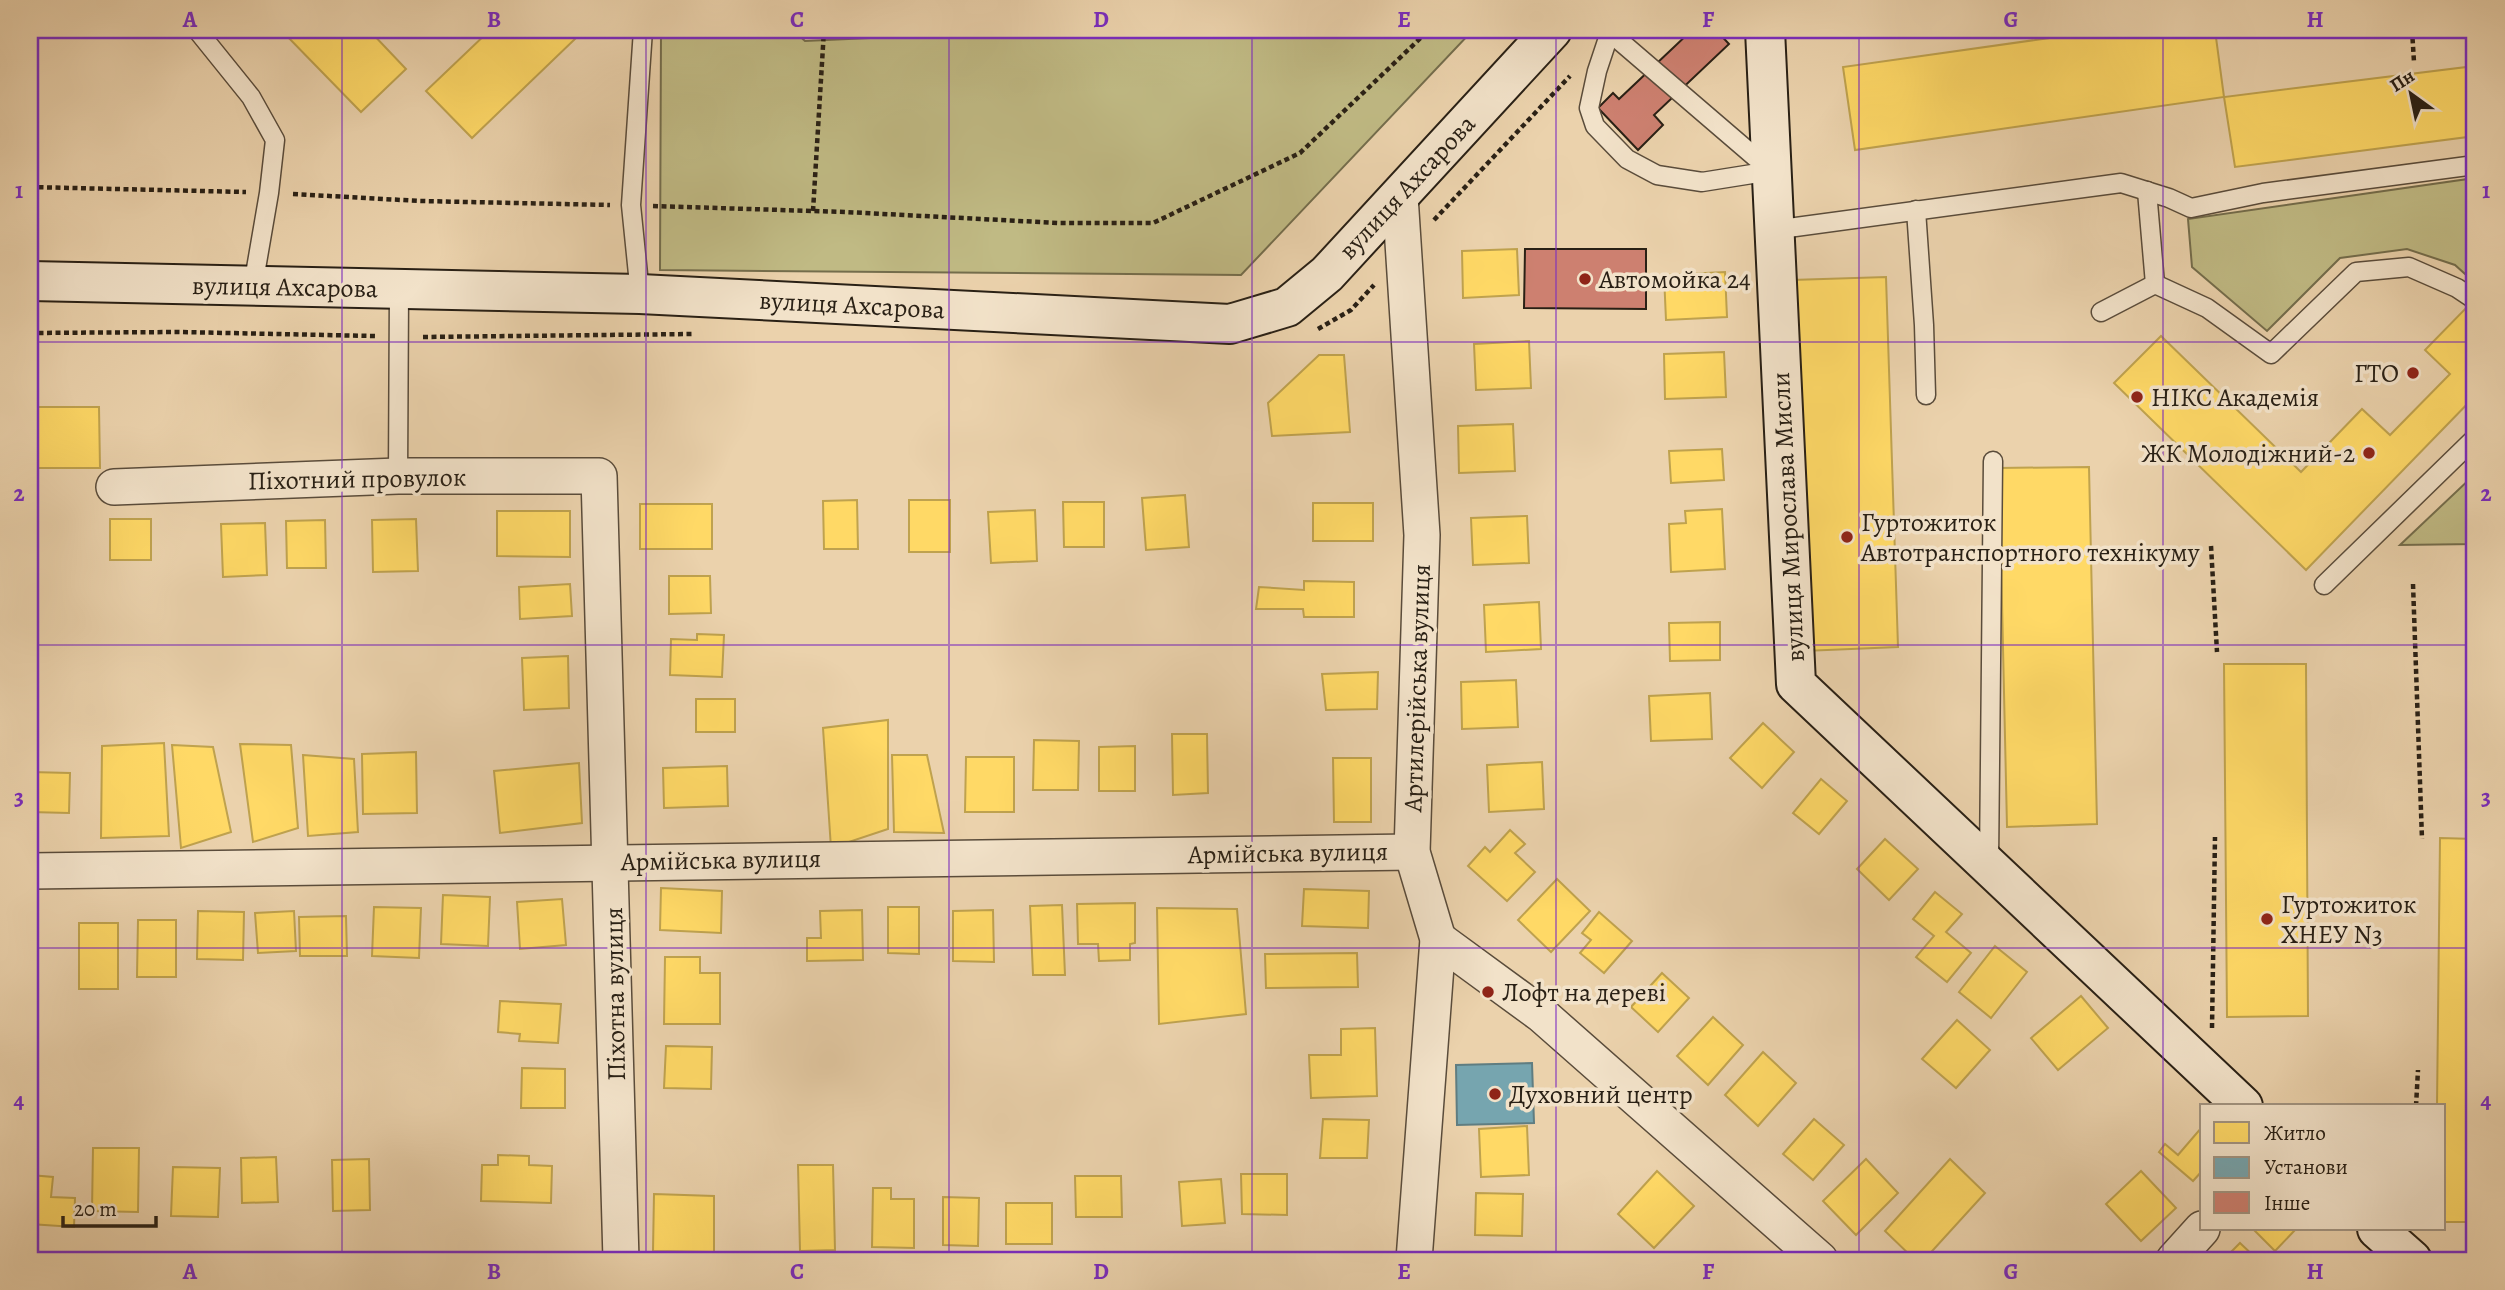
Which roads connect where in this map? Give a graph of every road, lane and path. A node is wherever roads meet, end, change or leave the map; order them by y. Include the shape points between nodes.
1 (197, 30) edge
2 (643, 30) edge
3 (824, 30) edge
4 (1429, 30) edge
5 (1552, 30) edge
6 (1765, 30) edge
7 (2412, 30) edge
8 (1609, 31) edge
9 (2414, 62) dead end
10 (2475, 165) edge
11 (1772, 171) junction
12 (30, 187) edge
13 (2147, 191) junction
14 (269, 193) junction
15 (1400, 196) junction
16 (631, 205) junction
17 (1916, 210) junction
18 (813, 211) junction
19 (1773, 230) junction
20 (30, 281) edge
21 (2155, 284) junction
22 (253, 286) junction
23 (399, 290) junction
24 (640, 294) junction
25 (2475, 300) edge
26 (2101, 312) dead end
27 (1926, 395) dead end
28 (2475, 438) edge
29 (1993, 461) dead end
30 (398, 476) junction
31 (599, 476) joint
32 (114, 486) dead end
33 (2211, 546) dead end
34 (2324, 584) dead end
35 (2413, 584) dead end
36 (2217, 652) dead end
37 (2215, 836) dead end
38 (2422, 839) dead end
39 (1412, 852) junction
40 (612, 862) junction
41 (1989, 867) junction
42 (30, 871) edge
43 (1438, 939) junction
44 (2418, 1070) dead end
45 (2212, 1077) junction
46 (2241, 1104) edge
47 (2416, 1104) edge
48 (2201, 1230) edge
49 (2378, 1230) edge
50 (621, 1260) edge
51 (1414, 1260) edge
52 (1820, 1260) edge
53 (2174, 1260) edge
54 (2412, 1260) edge

1 - 14 lane via 251,97 275,140
2 - 16 lane
3 - 18 path
4 - 18 path via 1300,153 1153,223
5 - 15 street, вулиця Ахсарова
6 - 11 street, вулиця Мирослава Мисли
7 - 9 path
8 - 11 lane
8 - 11 lane via 1589,107 1595,126 1627,159 1657,175 1702,182
10 - 13 lane via 2263,193 2192,208
11 - 19 street, вулиця Мирослава Мисли
12 - 14 path
13 - 17 lane via 2121,183
13 - 21 lane
14 - 16 path
14 - 22 lane
15 - 24 street, вулиця Ахсарова via 1327,274 1287,307 1230,324
15 - 39 street, Артилерійська вулиця via 1422,535
16 - 18 path
16 - 24 lane
17 - 19 lane
17 - 27 lane
19 - 41 street, вулиця Мирослава Мисли via 1796,684
20 - 22 street, вулиця Ахсарова
21 - 25 lane via 2207,308 2271,354 2356,272 2409,267
21 - 26 lane
22 - 23 street, вулиця Ахсарова
23 - 24 street, вулиця Ахсарова
23 - 30 lane
28 - 34 lane
29 - 41 lane
30 - 31 street, Піхотний провулок
30 - 32 street, Піхотний провулок
31 - 40 street, Піхотна вулиця
33 - 36 path
35 - 38 path
37 - 45 path
39 - 40 street, Армійська вулиця
39 - 43 street, Артилерійська вулиця
40 - 42 street, Армійська вулиця
40 - 50 street, Піхотна вулиця
41 - 45 street, вулиця Мирослава Мисли
43 - 51 street, Артилерійська вулиця
43 - 52 street via 1542,1015
44 - 47 path
45 - 46 street, вулиця Мирослава Мисли
48 - 53 street
49 - 54 street

